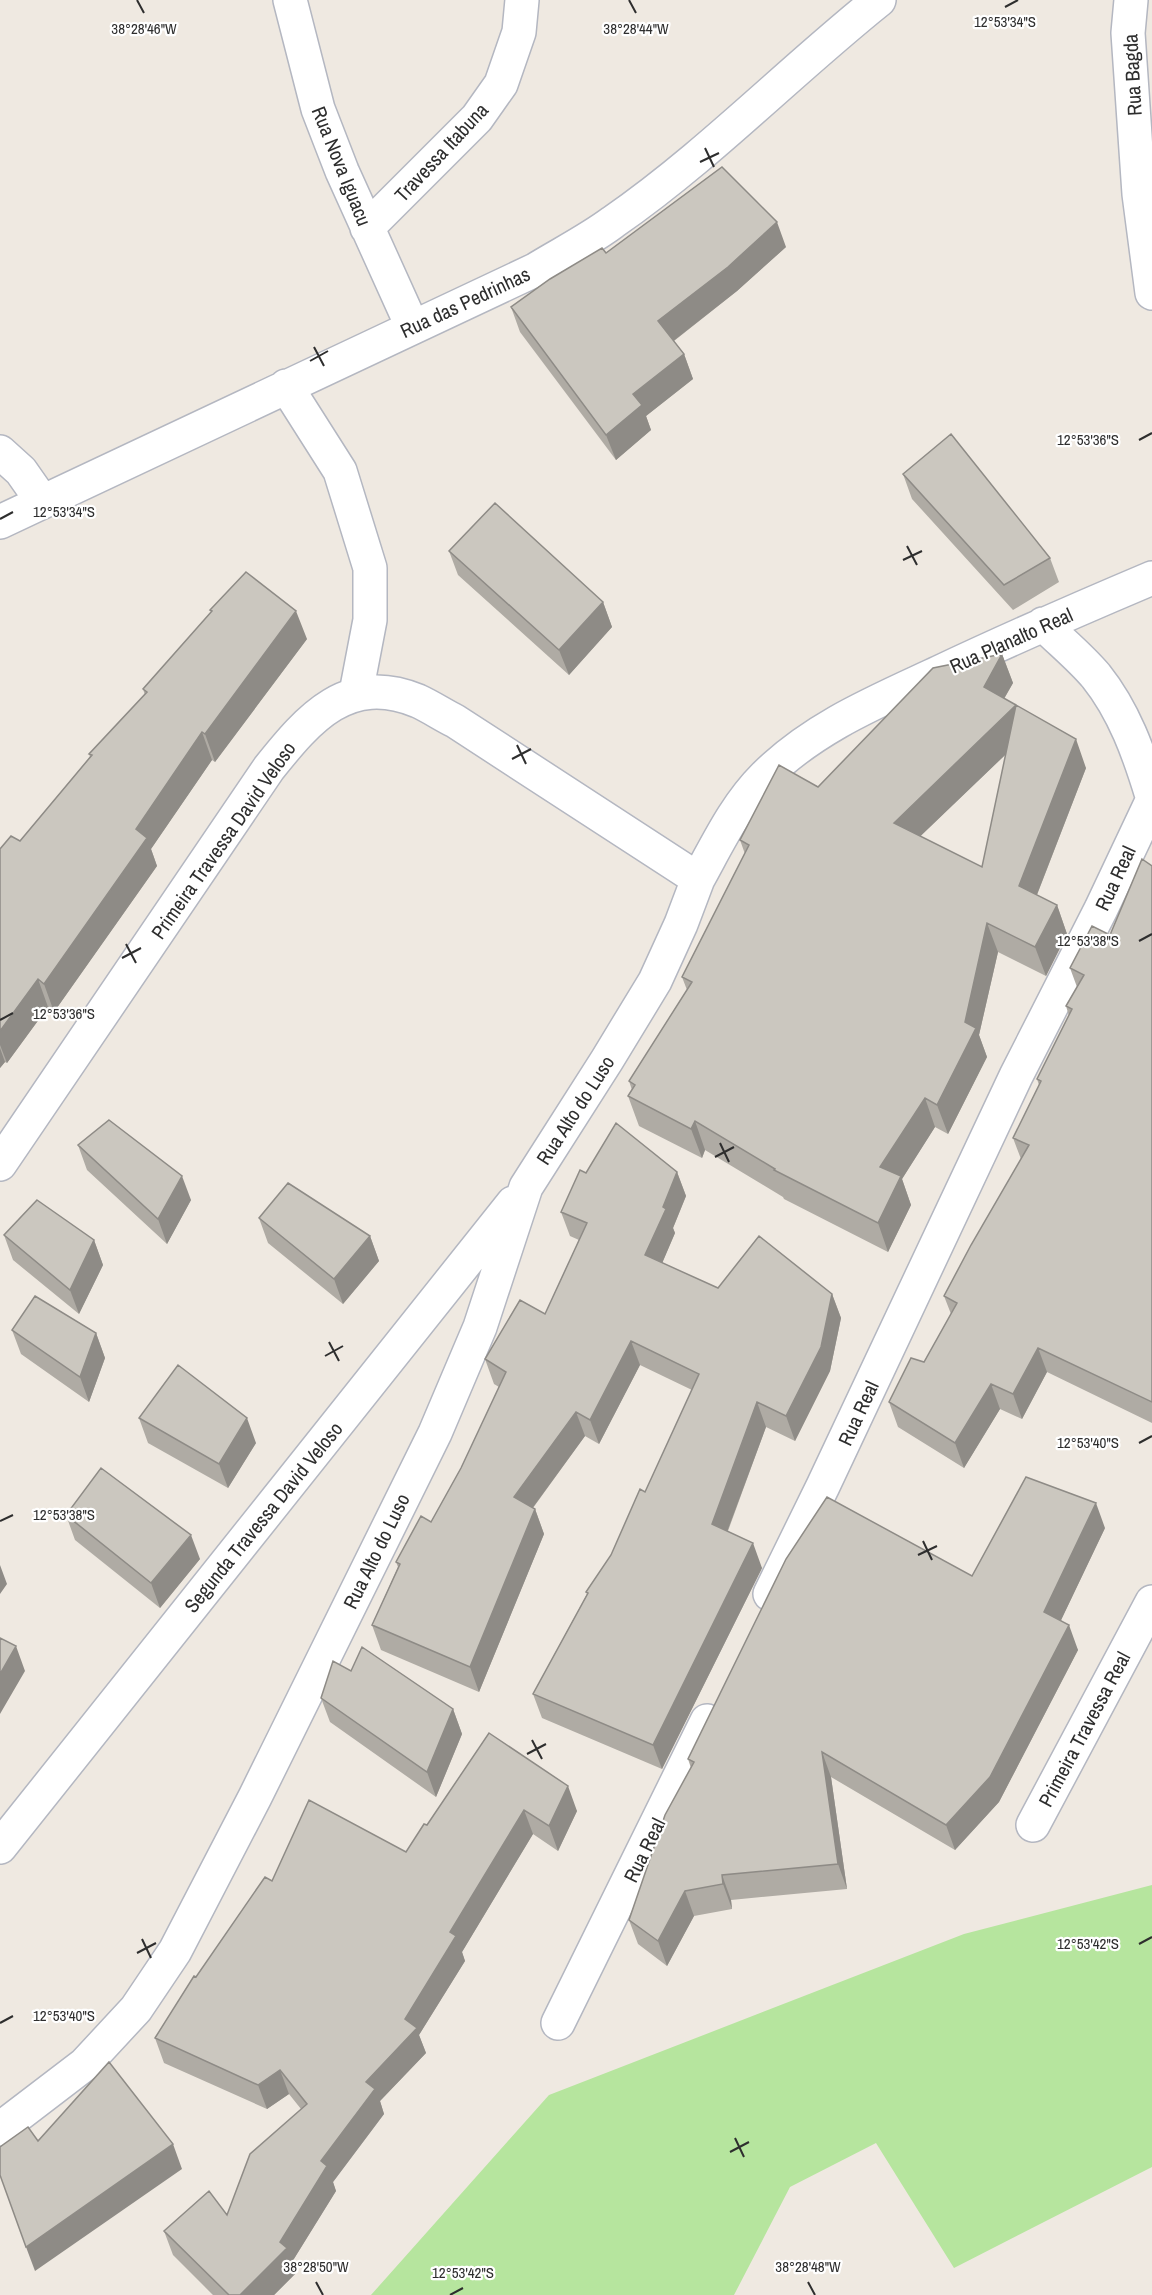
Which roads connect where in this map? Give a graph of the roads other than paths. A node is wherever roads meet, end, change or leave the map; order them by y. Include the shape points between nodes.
1 (290, 0) edge
2 (522, 0) edge
3 (879, 0) edge
4 (1131, 0) edge
5 (367, 228) junction
6 (1152, 293) edge
7 (412, 326) junction
8 (286, 386) junction
9 (0, 452) edge
10 (42, 501) junction
11 (0, 522) edge
12 (1152, 578) edge
13 (1043, 624) junction
14 (356, 693) junction
15 (1152, 796) edge
16 (1152, 801) edge
17 (698, 879) junction
18 (0, 1164) edge
19 (526, 1186) junction
20 (1152, 1602) edge
21 (760, 1615) edge
22 (723, 1690) edge
23 (1033, 1825) dead end
24 (0, 1847) edge
25 (558, 2023) dead end
26 (0, 2129) edge

1 - 5 street, Rua Nova Iguacu via 318,109
2 - 5 street, Travessa Itabuna via 519,32 501,84 477,118
3 - 7 street, Rua das Pedrinhas via 685,167 613,223 536,270
4 - 6 street, Rua Bagda via 1128,33 1139,194
5 - 7 street, Rua Nova Iguacu
7 - 8 street, Rua das Pedrinhas
8 - 10 street, Rua das Pedrinhas
8 - 14 street via 340,471 370,568 370,620
9 - 10 street via 21,471
10 - 11 street, Rua das Pedrinhas
12 - 13 street, Rua Planalto Real
13 - 15 street via 1095,675 1122,715
13 - 17 street, Rua Planalto Real via 855,711 806,741 764,776 733,814
14 - 17 street, Primeira Travessa David Veloso via 387,693 418,701
14 - 18 street, Primeira Travessa David Veloso via 314,718 269,768
16 - 21 street, Rua Real via 1016,1076
17 - 19 street, Rua Alto do Luso via 649,991
19 - 24 street, Segunda Travessa David Veloso
19 - 26 street, Rua Alto do Luso via 480,1327 435,1433 175,1950 136,2009 85,2064
20 - 23 street, Primeira Travessa Real
22 - 25 street, Rua Real

